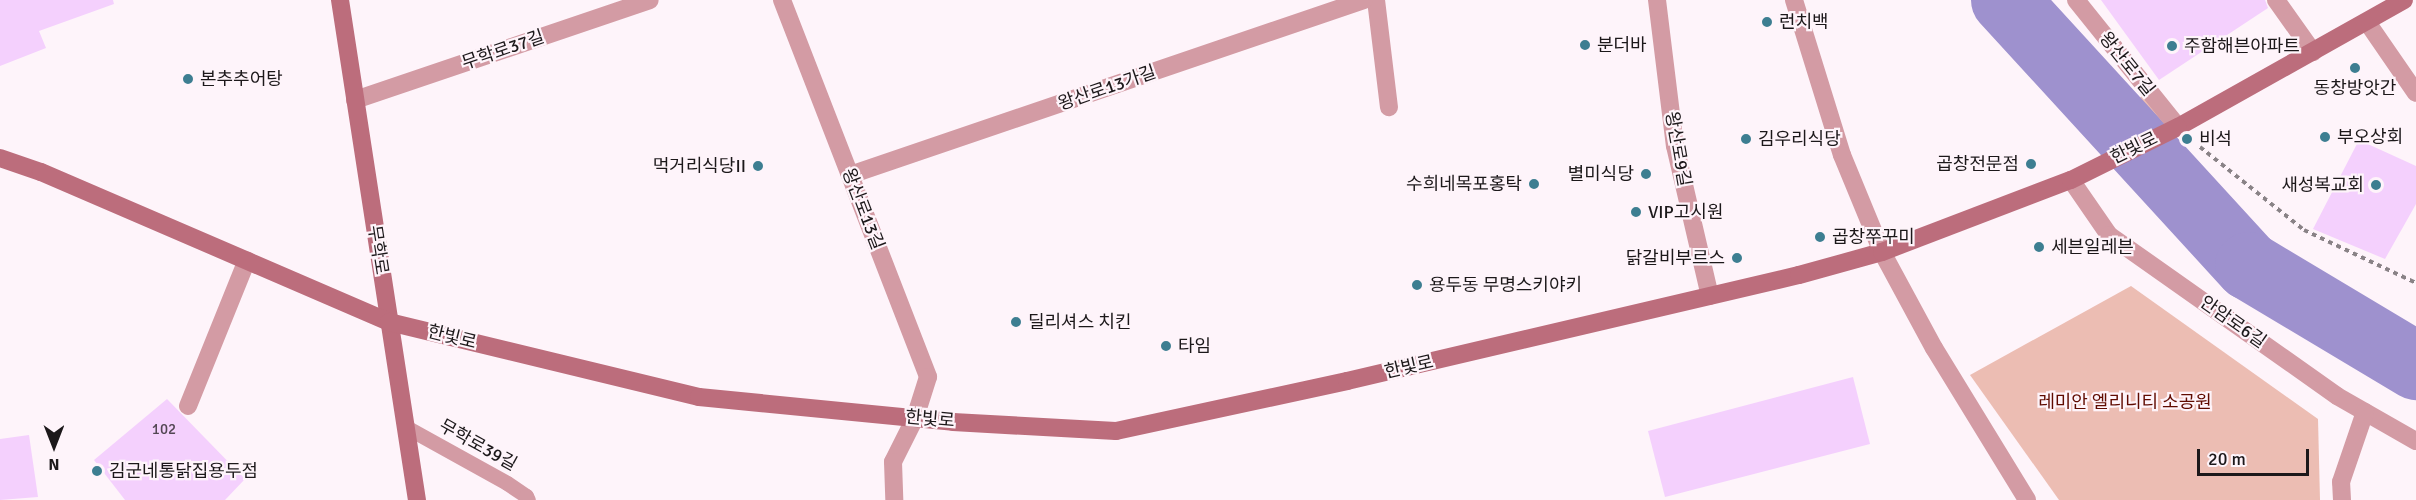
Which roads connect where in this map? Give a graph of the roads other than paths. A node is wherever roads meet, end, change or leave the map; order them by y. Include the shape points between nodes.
1 (340, 0) edge
2 (650, 0) edge
3 (782, 0) edge
4 (1364, 0) edge
5 (1376, 0) edge
6 (1657, 0) edge
7 (1794, 0) edge
8 (2076, 0) edge
9 (2276, 0) edge
10 (2404, 0) edge
11 (2367, 22) junction
12 (2313, 52) junction
13 (2416, 93) edge
14 (355, 100) junction
15 (1389, 107) dead end
16 (2178, 127) junction
17 (0, 158) edge
18 (850, 175) junction
19 (2071, 180) junction
20 (1882, 252) junction
21 (247, 260) junction
22 (1710, 296) junction
23 (389, 322) junction
24 (188, 406) dead end
25 (2365, 412) junction
26 (915, 418) junction
27 (406, 427) junction
28 (2416, 441) edge
29 (417, 500) edge
30 (528, 500) edge
31 (894, 500) edge
32 (2027, 500) edge
33 (2342, 500) edge

1 - 14 street, 무학로
2 - 14 street, 무학로37길
3 - 18 street, 왕산로13길
4 - 18 street, 왕산로13가길
5 - 15 street
6 - 22 street, 왕산로9길 via 1675,146
7 - 20 street via 1842,155
8 - 16 street, 왕산로7길
9 - 12 street
10 - 11 street, 한빛로
11 - 12 street, 한빛로
11 - 13 street
12 - 16 street, 한빛로
14 - 23 street, 무학로
16 - 19 street, 한빛로, bridge
17 - 21 street, 한빛로
18 - 26 street, 왕산로13길 via 927,377
19 - 20 street, 한빛로
19 - 25 street, 안암로6길 via 2109,235
20 - 22 street, 한빛로
20 - 32 street via 1934,348
21 - 23 street, 한빛로
21 - 24 street
22 - 26 street, 한빛로 via 1116,431
23 - 26 street, 한빛로 via 699,397
23 - 27 street, 무학로
25 - 28 street, 안암로6길
25 - 33 street via 2341,482
26 - 31 street, 왕산로13길 via 893,462
27 - 29 street, 무학로
27 - 30 lane, 무학로39길 via 507,483

